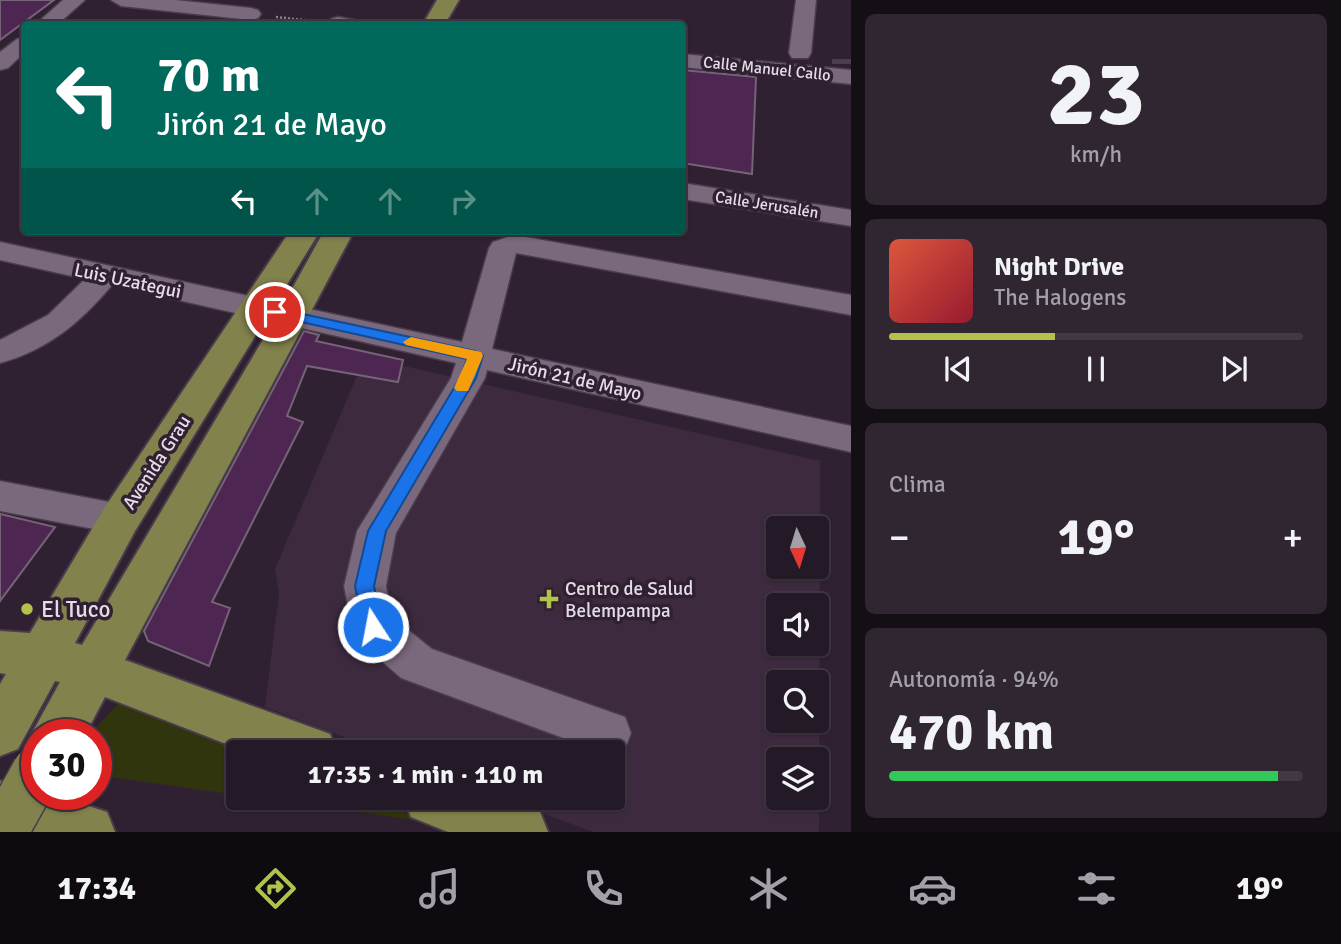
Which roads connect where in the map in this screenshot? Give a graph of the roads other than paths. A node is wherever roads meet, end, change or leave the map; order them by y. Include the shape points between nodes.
1 (75, 0) edge
2 (121, 0) edge
3 (448, 0) edge
4 (466, 0) edge
5 (806, 0) edge
6 (251, 14) road end
7 (50, 21) edge
8 (436, 21) edge
9 (454, 21) edge
10 (21, 46) edge
11 (686, 60) edge
12 (798, 61) junction
13 (0, 64) edge
14 (844, 66) edge
15 (686, 192) edge
16 (851, 218) edge
17 (304, 235) edge
18 (336, 235) edge
19 (0, 251) edge
20 (105, 275) junction
21 (851, 304) edge
22 (276, 312) junction
23 (0, 352) edge
24 (475, 356) junction
25 (851, 439) edge
26 (0, 496) edge
27 (120, 519) junction
28 (21, 654) edge
29 (74, 704) edge
30 (9, 716) edge
31 (608, 733) dead end
32 (252, 740) edge
33 (21, 801) edge
34 (0, 808) edge
35 (462, 810) edge
36 (4, 832) edge
37 (87, 832) edge
38 (520, 832) edge

1 - 7 street
2 - 6 street
3 - 8 main road
4 - 9 main road
5 - 12 street
10 - 13 street
11 - 12 street, Calle Manuel Callo
12 - 14 street, Calle Manuel Callo
15 - 16 street, Calle Jerusalén
17 - 22 main road, Avenida Grau
18 - 22 main road, Avenida Grau
19 - 20 street, Luis Uzategui
20 - 22 street, Luis Uzategui
20 - 23 street via 70,316 35,339
21 - 24 street via 508,244 503,248
22 - 24 street, Jirón 21 de Mayo
22 - 27 main road, Avenida Grau
22 - 29 main road, Avenida Grau
24 - 25 street, Jirón 21 de Mayo
24 - 31 street via 468,378 377,531 365,586 373,627 417,664
26 - 27 street
27 - 28 main road, Avenida Grau
28 - 29 main road
28 - 30 main road, Avenida Grau
29 - 32 main road
33 - 36 main road, bridge
34 - 37 main road
35 - 38 main road

